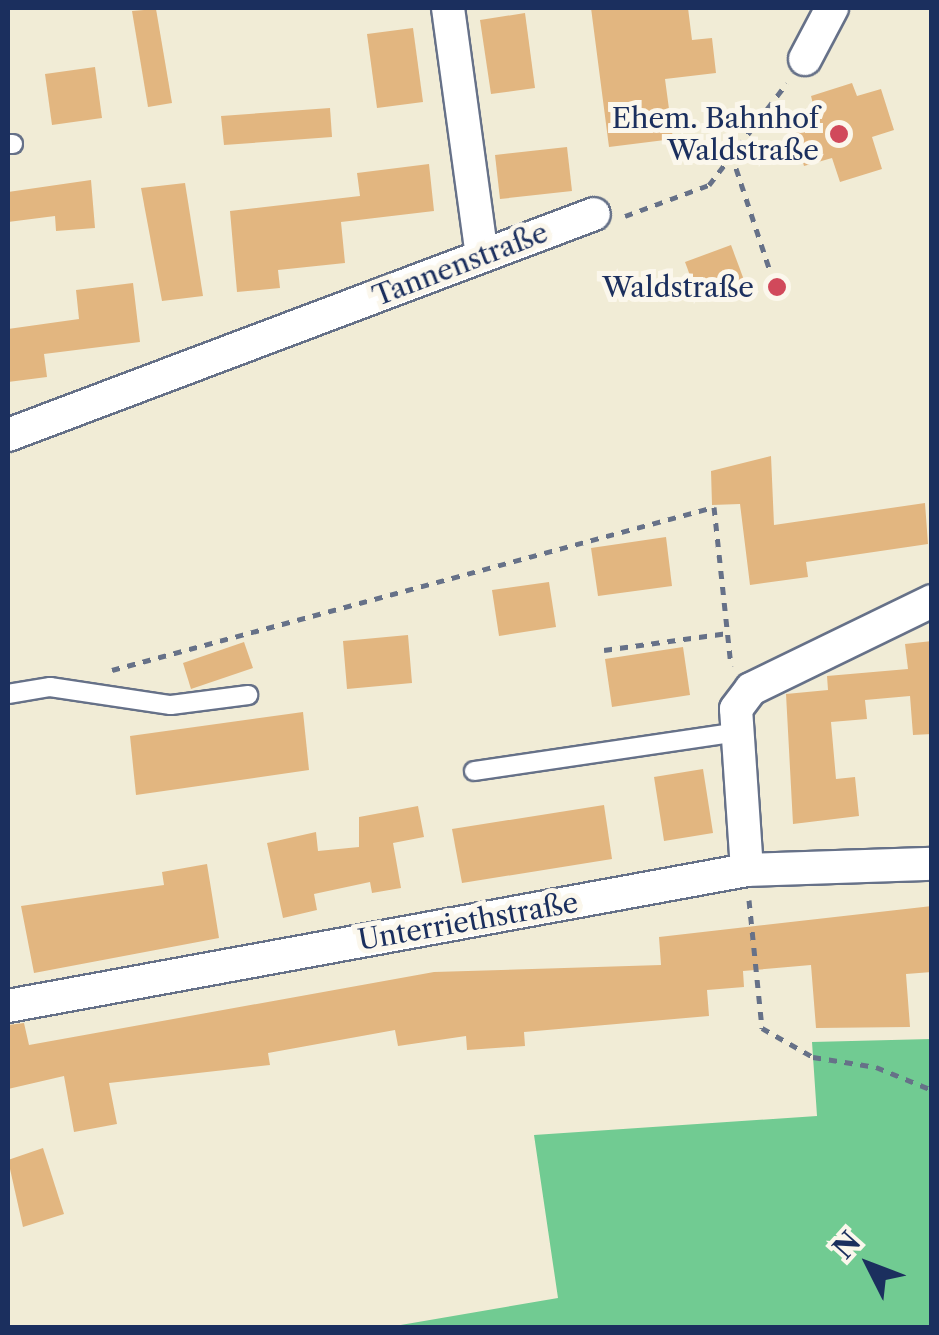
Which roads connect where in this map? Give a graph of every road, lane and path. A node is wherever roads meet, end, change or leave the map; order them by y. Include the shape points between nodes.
1 (448, 8) edge
2 (832, 8) edge
3 (806, 59) joint
4 (731, 153) junction
5 (594, 214) joint
6 (482, 255) junction
7 (771, 274) dead end
8 (8, 435) edge
9 (932, 601) edge
10 (728, 633) junction
11 (604, 650) dead end
12 (106, 671) dead end
13 (8, 694) edge
14 (248, 695) dead end
15 (736, 720) junction
16 (474, 771) dead end
17 (932, 864) edge
18 (748, 870) junction
19 (8, 1006) edge
20 (932, 1090) edge

1 - 6 street
2 - 3 street
3 - 4 path
4 - 5 path via 710,185 611,221
4 - 7 path
5 - 6 street, Tannenstraße
6 - 8 street, Tannenstraße
9 - 15 street via 751,690
10 - 11 path
10 - 12 path via 714,507
10 - 15 path
13 - 14 lane via 50,687 171,705
15 - 16 lane
15 - 18 street
17 - 18 street, Unterriethstraße
18 - 19 street, Unterriethstraße
18 - 20 path via 762,1028 813,1057 876,1067

